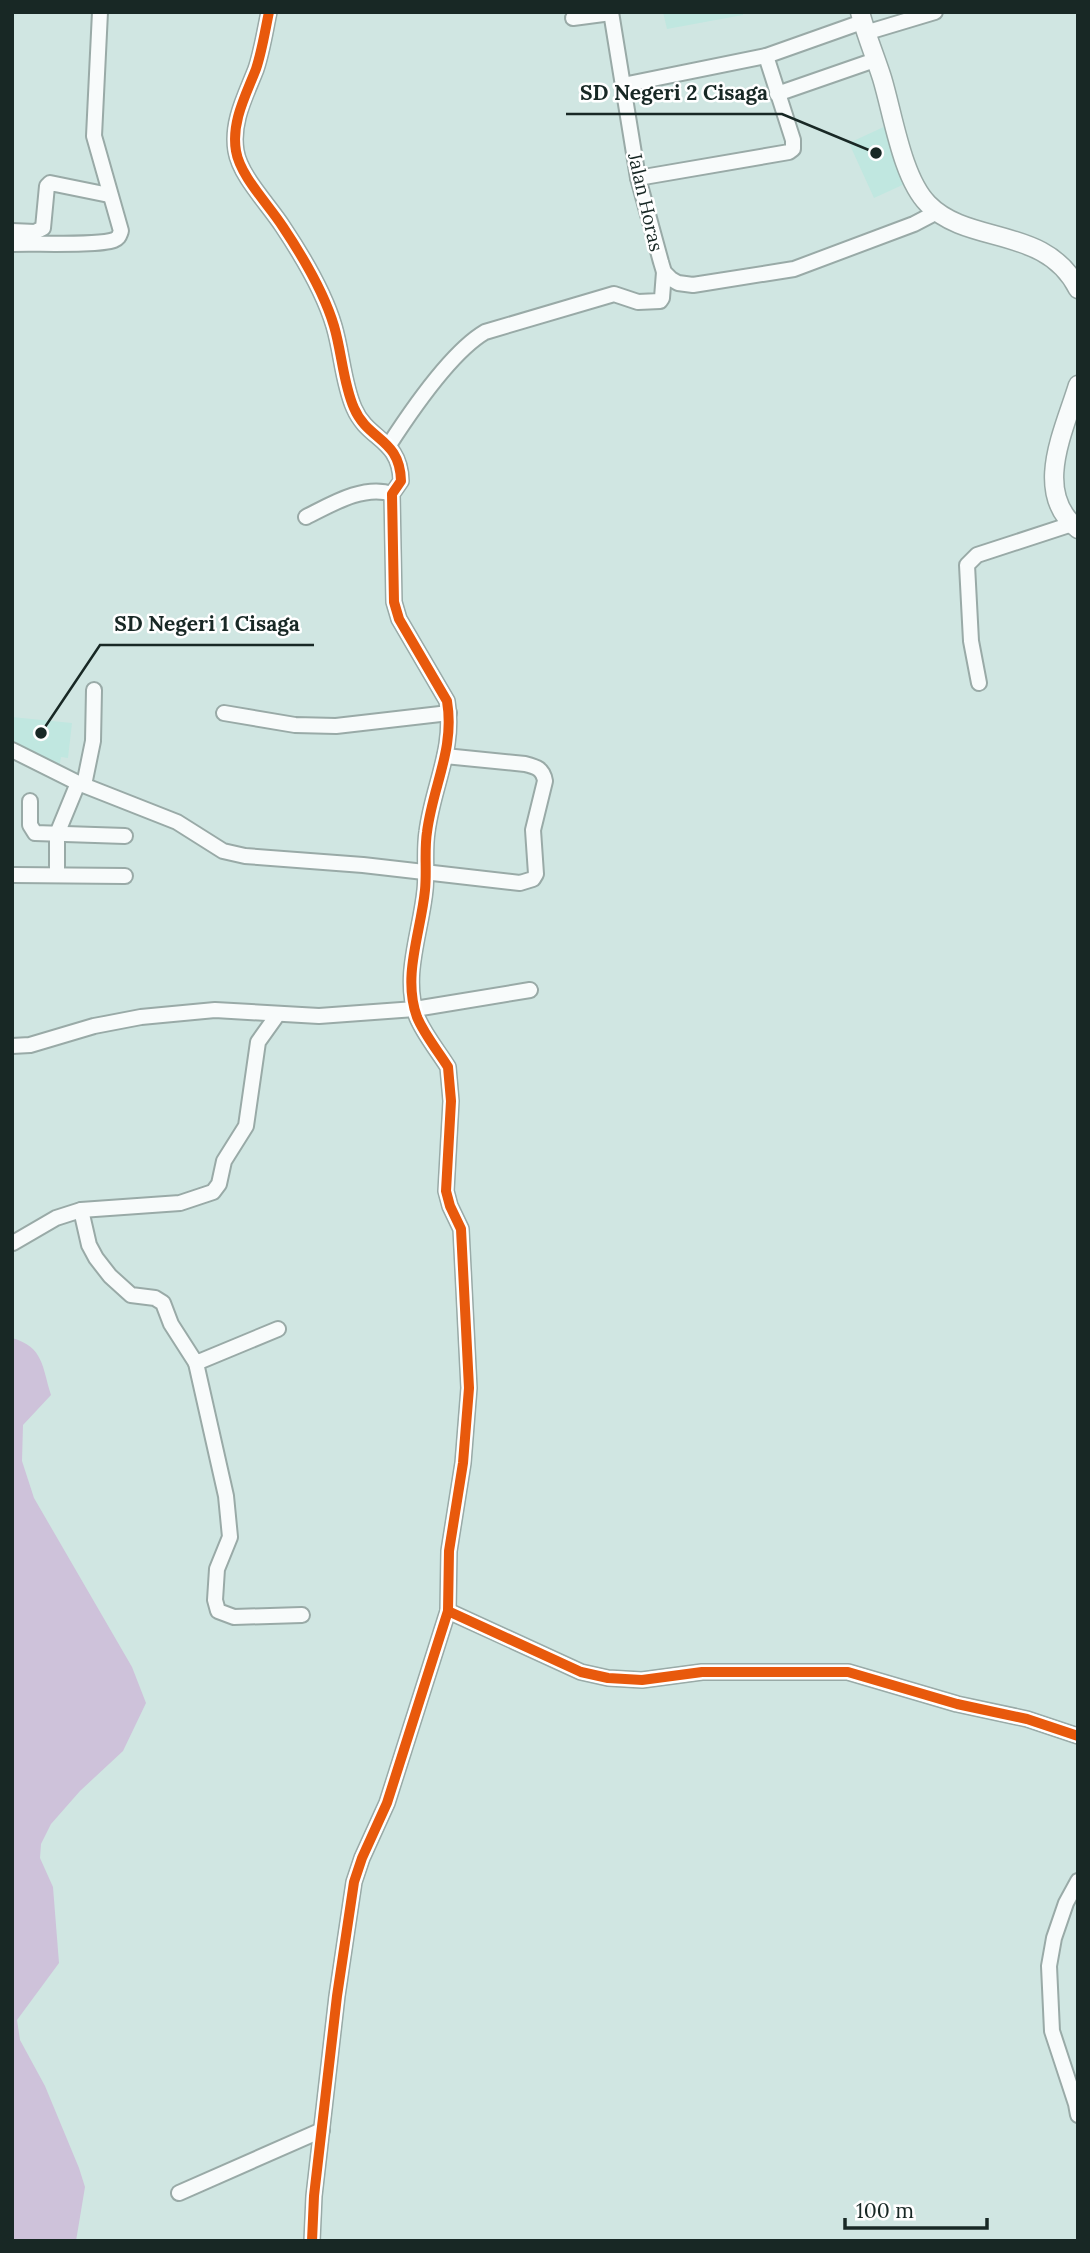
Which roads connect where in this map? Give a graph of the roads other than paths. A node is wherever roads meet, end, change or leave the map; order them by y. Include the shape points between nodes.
1 (100, 12) edge
2 (270, 12) edge
3 (611, 12) edge
4 (935, 12) edge
5 (573, 18) dead end
6 (862, 22) edge
7 (766, 57) junction
8 (875, 60) junction
9 (623, 85) junction
10 (777, 94) junction
11 (638, 178) junction
12 (109, 195) junction
13 (937, 212) junction
14 (12, 231) edge
15 (12, 244) edge
16 (664, 272) junction
17 (1078, 289) edge
18 (1078, 385) edge
19 (389, 444) junction
20 (392, 494) junction
21 (306, 517) dead end
22 (1075, 527) edge
23 (979, 683) dead end
24 (94, 690) dead end
25 (224, 713) dead end
26 (449, 713) junction
27 (12, 750) edge
28 (445, 756) junction
29 (81, 784) junction
30 (30, 801) dead end
31 (57, 834) junction
32 (125, 836) dead end
33 (426, 872) junction
34 (14, 875) dead end
35 (57, 875) junction
36 (125, 876) dead end
37 (530, 990) dead end
38 (415, 1009) junction
39 (278, 1014) junction
40 (12, 1046) edge
41 (81, 1210) junction
42 (13, 1243) edge
43 (278, 1329) dead end
44 (196, 1363) junction
45 (448, 1611) junction
46 (302, 1615) dead end
47 (1078, 1736) edge
48 (1078, 1881) edge
49 (1078, 2115) edge
50 (322, 2130) junction
51 (179, 2193) dead end
52 (312, 2241) edge

1 - 12 street via 94,129
2 - 19 street via 237,119 238,158 321,292 337,334 354,408 368,429
3 - 5 street
3 - 9 street, Jalan Horas
4 - 6 street
6 - 7 street
6 - 8 main road
7 - 9 street
7 - 10 street
8 - 10 street
8 - 13 main road via 914,183
9 - 11 street, Jalan Horas
10 - 11 street via 794,146 789,152
11 - 16 street, Jalan Horas
12 - 14 street via 50,183 43,228
12 - 15 street via 121,231 116,239
13 - 16 street, Jalan Horas via 914,225 785,271 694,285 678,284
13 - 17 main road via 1039,250 1063,266
16 - 19 street via 660,301 606,296 475,338
18 - 22 main road via 1053,475 1060,511
19 - 20 street via 401,470 401,481
20 - 21 street via 373,491 352,496
20 - 26 street via 396,610 447,701
22 - 23 street via 977,555 967,565 971,641
24 - 29 street via 93,741
25 - 26 street via 295,725 337,726
26 - 28 street
27 - 29 street
28 - 33 street via 427,832
28 - 33 street via 525,764 544,774 533,830 536,874 520,883
29 - 31 street
29 - 33 street via 177,822 223,851
30 - 31 street via 33,832
31 - 32 street
31 - 35 street
33 - 38 street via 412,974
34 - 35 street
35 - 36 street
37 - 38 street
38 - 39 street
38 - 45 street via 450,1076 446,1191 461,1228 469,1388 449,1551
39 - 40 street via 215,1010 142,1017
39 - 41 street via 258,1042 246,1126 224,1161 213,1192 180,1203
41 - 42 street via 56,1218
41 - 44 street via 96,1258 131,1295 163,1303
43 - 44 street
44 - 46 street via 226,1496 230,1537 216,1569 218,1611 233,1617
45 - 47 street via 582,1672 608,1678 642,1680 702,1672 848,1672
45 - 50 street via 387,1803 354,1882
48 - 49 street via 1054,1938 1049,1966 1052,2031
50 - 51 street
50 - 52 street

